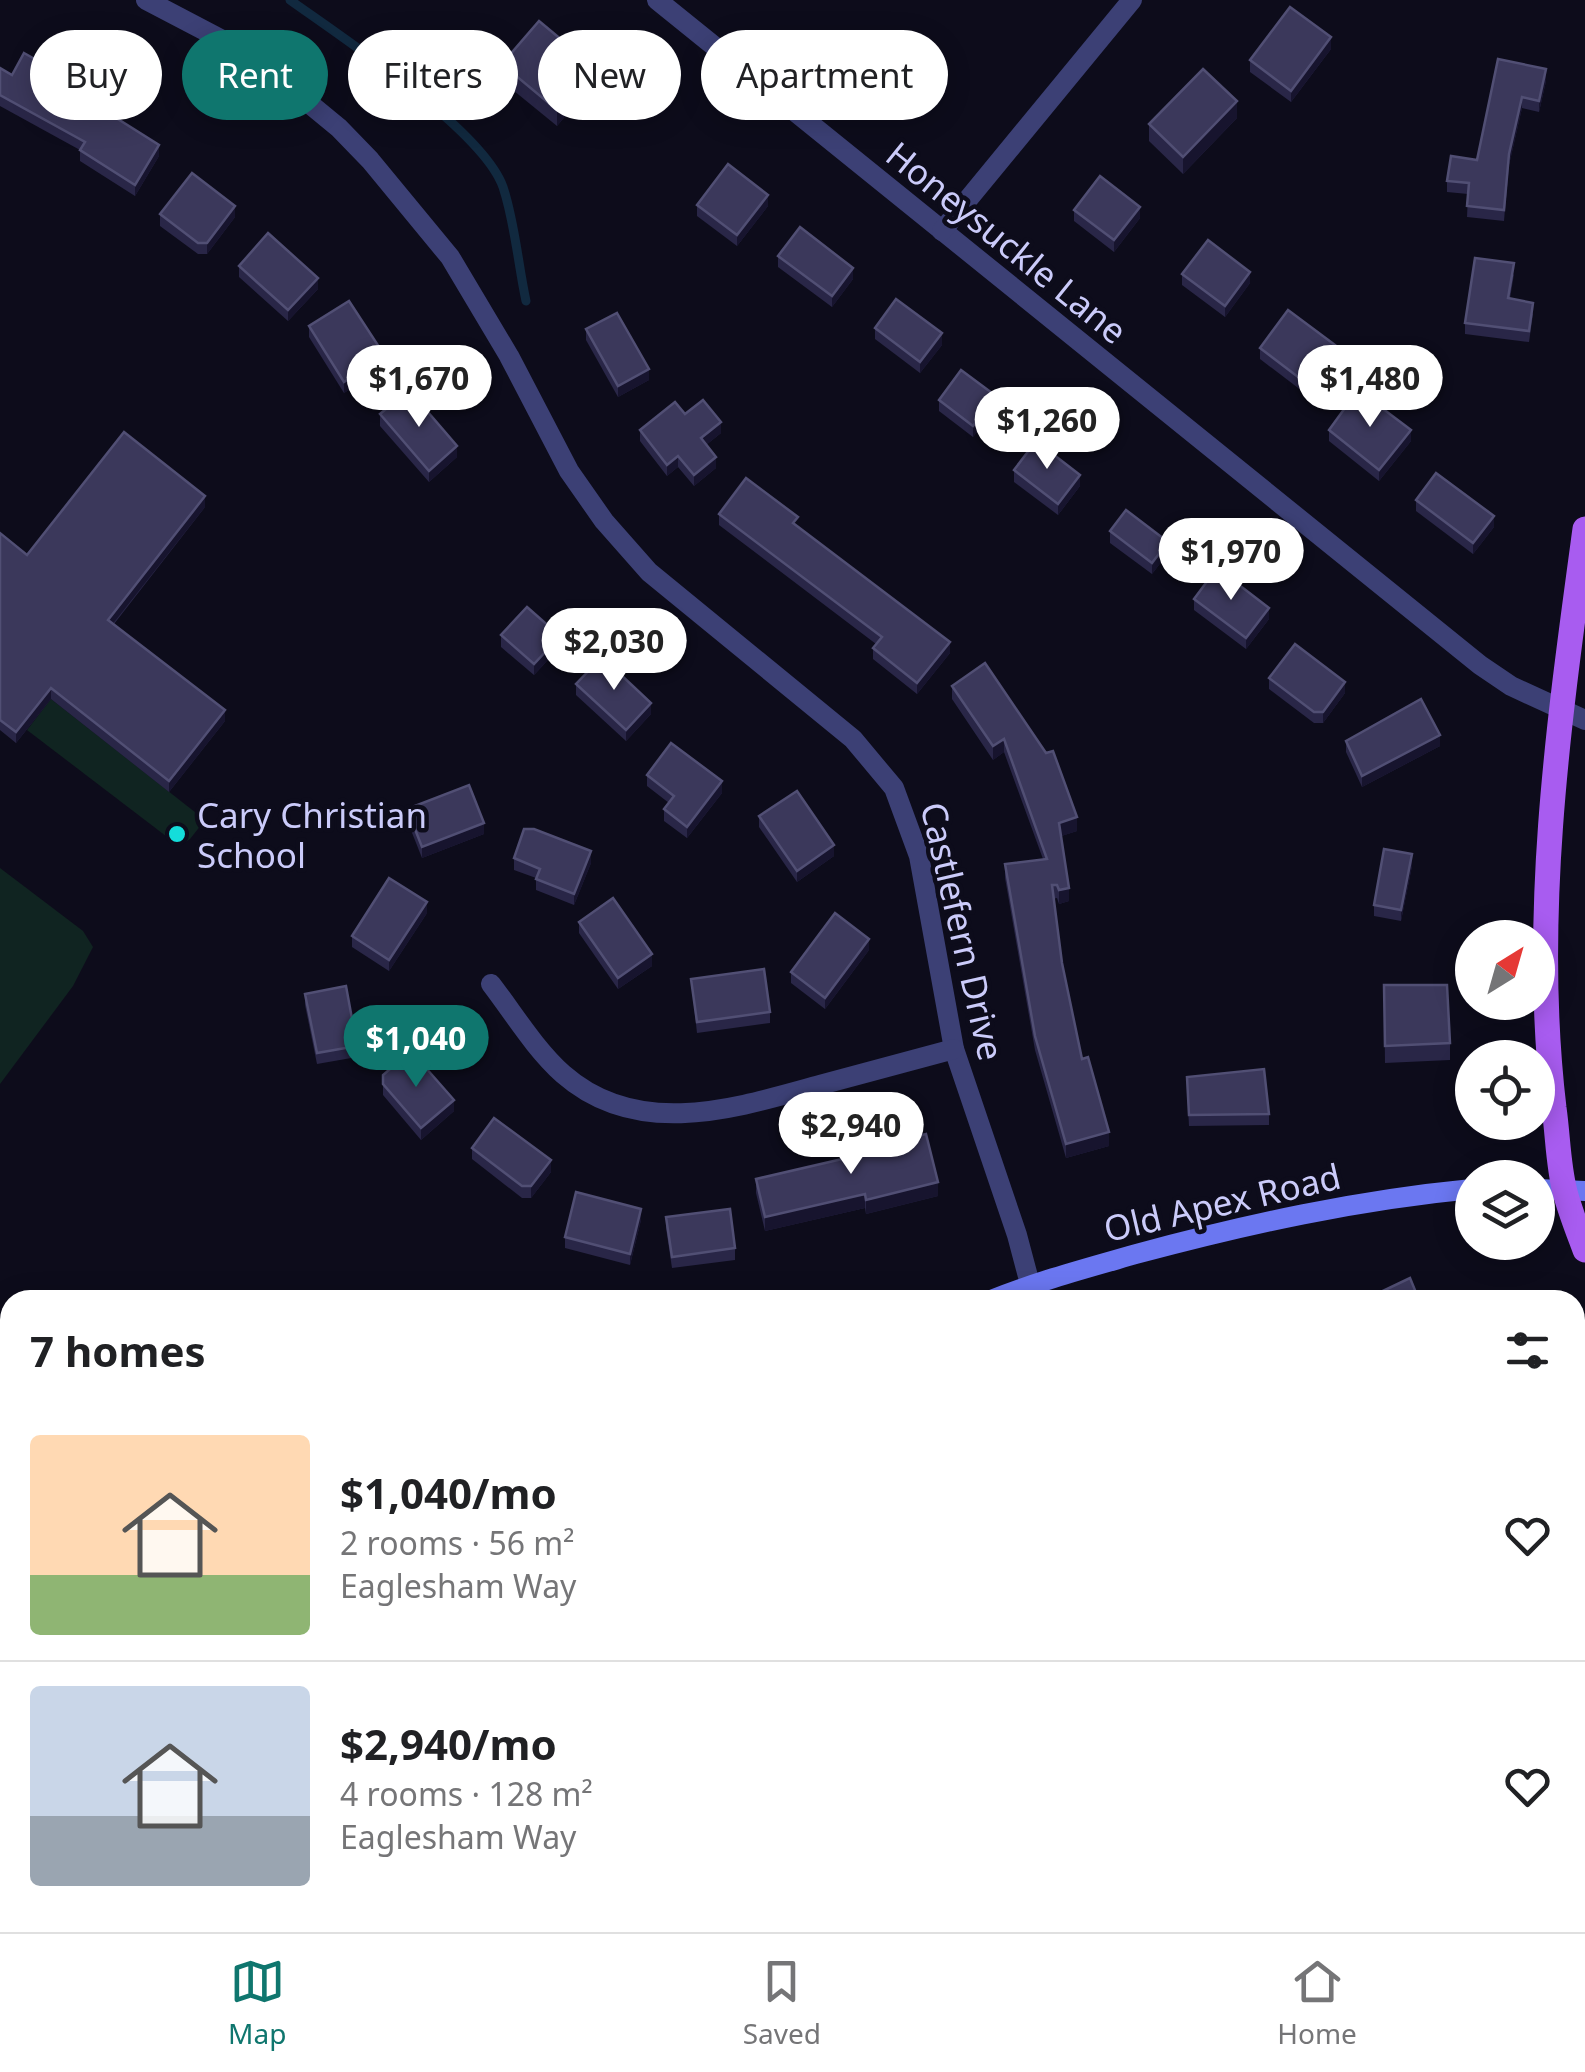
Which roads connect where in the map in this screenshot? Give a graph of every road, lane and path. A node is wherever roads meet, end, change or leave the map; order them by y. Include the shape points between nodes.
1 (146, 0) edge
2 (657, 0) edge
3 (1132, 0) edge
4 (942, 230) junction
5 (1585, 529) edge
6 (1561, 706) junction
7 (1585, 720) edge
8 (491, 984) dead end
9 (954, 1048) junction
10 (1575, 1190) edge
11 (1455, 1192) edge
12 (1585, 1250) edge
13 (1030, 1284) junction
14 (1015, 1290) edge

1 - 9 street, Castlefern Drive via 271,72 370,160 450,257 569,471 604,521 650,572 853,739 885,776 919,856
2 - 4 street, Honeysuckle Lane
3 - 4 street
4 - 6 street, Honeysuckle Lane via 1480,665
5 - 6 main road
6 - 7 street, Honeysuckle Lane
6 - 10 main road via 1545,940 1546,1046
8 - 9 street via 564,1076 620,1106 651,1113 716,1112
9 - 13 street, Castlefern Drive
10 - 12 main road
11 - 13 main road, Old Apex Road via 1245,1224
13 - 14 main road, Old Apex Road

